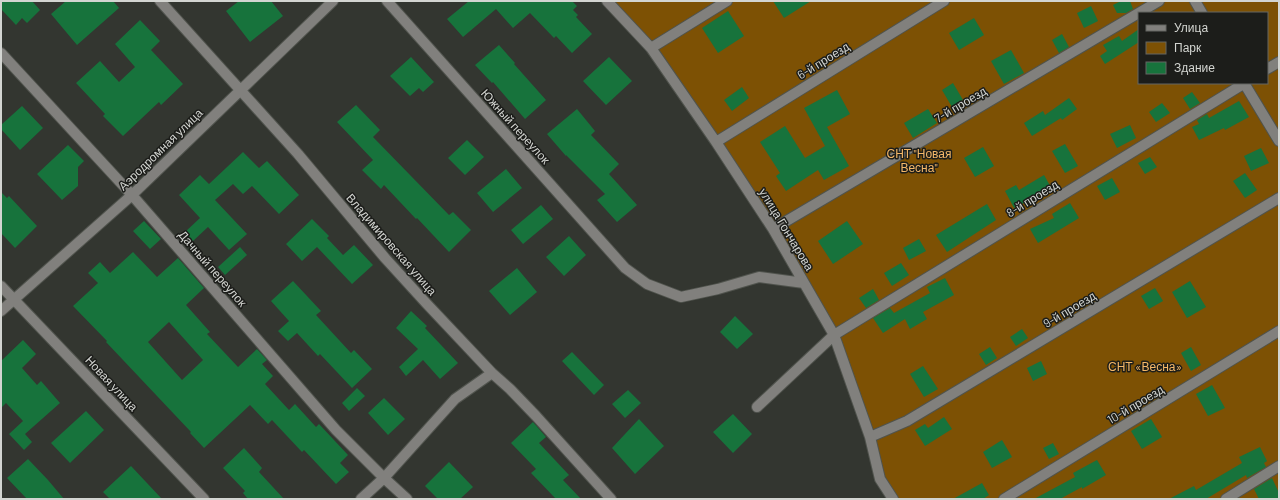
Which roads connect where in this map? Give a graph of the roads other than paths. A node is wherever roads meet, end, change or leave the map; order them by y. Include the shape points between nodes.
1 (160, 1) edge
2 (334, 1) edge
3 (387, 1) edge
4 (607, 1) edge
5 (727, 1) edge
6 (944, 1) edge
7 (1159, 1) edge
8 (1195, 1) edge
9 (1140, 12) edge
10 (1201, 12) edge
11 (1138, 13) edge
12 (651, 48) junction
13 (1, 53) edge
14 (1279, 62) edge
15 (1268, 69) edge
16 (1242, 84) edge
17 (1245, 84) edge
18 (240, 91) junction
19 (1279, 141) edge
20 (716, 142) junction
21 (132, 195) junction
22 (1279, 198) edge
23 (773, 229) junction
24 (804, 283) junction
25 (1, 286) edge
26 (14, 299) junction
27 (1, 311) edge
28 (1279, 331) edge
29 (834, 335) junction
30 (492, 373) junction
31 (757, 407) dead end
32 (870, 437) junction
33 (1279, 466) edge
34 (384, 478) junction
35 (204, 499) edge
36 (361, 499) edge
37 (407, 499) edge
38 (611, 499) edge
39 (893, 499) edge
40 (1004, 499) edge
41 (1226, 499) edge

1 - 18 street, Владимировская улица
2 - 18 street, Аэродромная улица
3 - 24 street, Южный переулок via 625,268 647,284 681,297 759,277
4 - 12 street, улица Гончарова
5 - 12 street
6 - 20 street, 6-й проезд
7 - 9 street, 7-й проезд
8 - 10 street
11 - 23 street, 7-й проезд
12 - 20 street, улица Гончарова
13 - 21 street, Дачный переулок
14 - 15 street
16 - 29 street, 8-й проезд
17 - 19 street
18 - 21 street, Аэродромная улица
18 - 30 street, Владимировская улица via 298,154 385,258
20 - 23 street, улица Гончарова
21 - 26 street, Аэродромная улица
21 - 34 street, Дачный переулок via 336,430
22 - 32 street, 9-й проезд via 907,421
23 - 24 street, улица Гончарова
24 - 29 street, улица Гончарова
25 - 26 street, Новая улица
26 - 27 street, Аэродромная улица
26 - 35 street, Новая улица
28 - 40 street, 10-й проезд
29 - 31 street, 8-й проезд
29 - 32 street, улица Гончарова
30 - 34 street via 455,399
30 - 38 street, Владимировская улица via 536,416
32 - 39 street, улица Гончарова via 880,479
33 - 41 street
34 - 36 street
34 - 37 street, Дачный переулок

